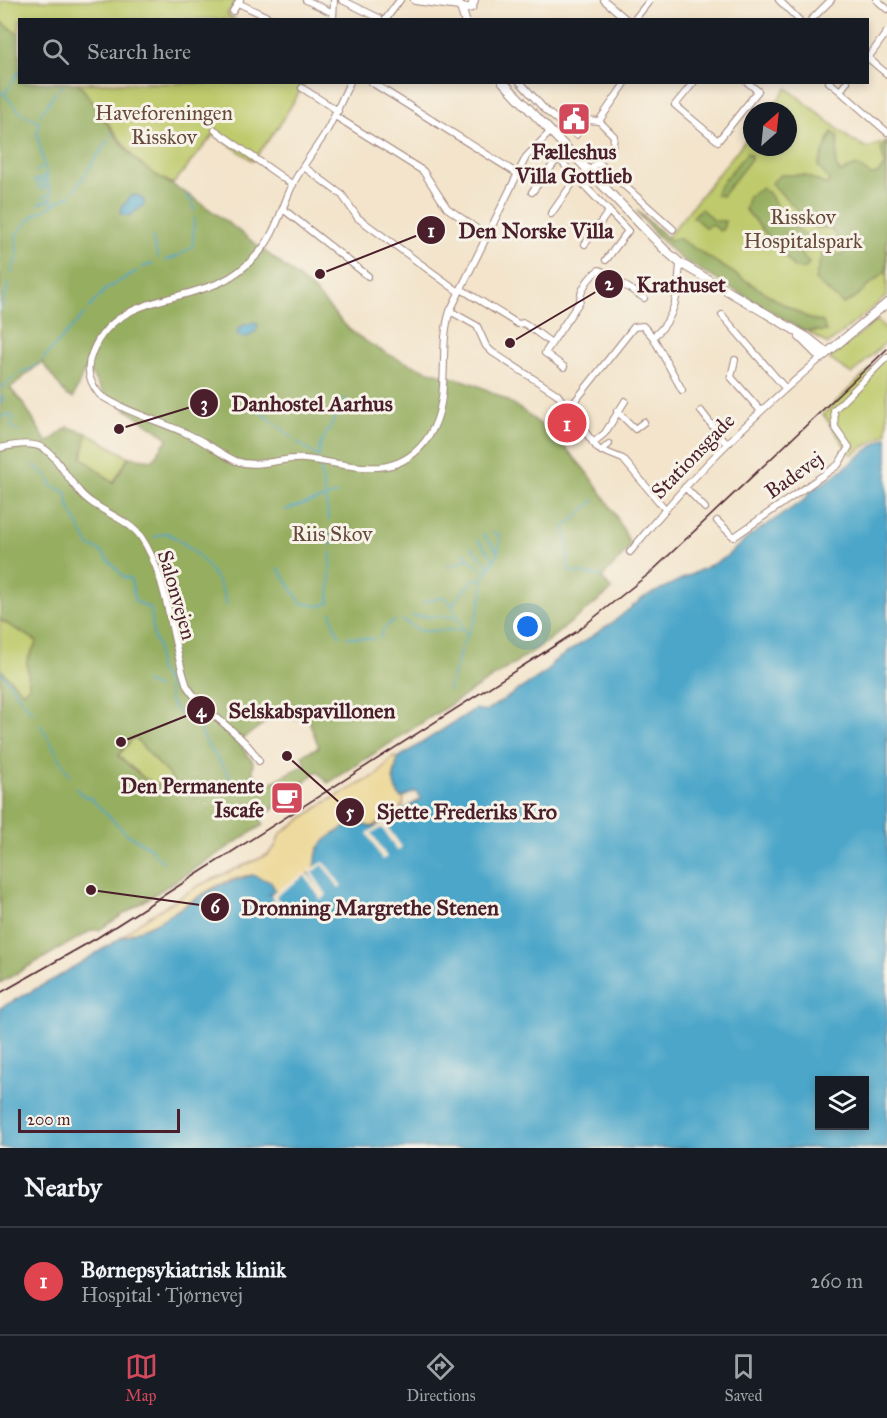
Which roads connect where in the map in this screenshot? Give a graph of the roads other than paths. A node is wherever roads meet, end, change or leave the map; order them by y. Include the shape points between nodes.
1 (306, 0) edge
2 (334, 0) edge
3 (342, 0) edge
4 (400, 0) edge
5 (415, 0) edge
6 (604, 0) edge
7 (650, 0) edge
8 (779, 0) edge
9 (831, 0) edge
10 (877, 0) edge
11 (239, 2) edge
12 (466, 3) edge
13 (887, 9) edge
14 (233, 11) dead end
15 (333, 16) edge
16 (270, 18) edge
17 (380, 18) edge
18 (383, 18) edge
19 (467, 18) edge
20 (625, 18) edge
21 (636, 18) edge
22 (797, 18) edge
23 (813, 18) edge
24 (887, 32) edge
25 (869, 57) edge
26 (869, 59) edge
27 (887, 74) edge
28 (349, 84) edge
29 (374, 84) edge
30 (505, 84) edge
31 (522, 84) edge
32 (625, 84) edge
33 (692, 84) edge
34 (749, 84) edge
35 (831, 84) edge
36 (845, 84) edge
37 (302, 88) dead end
38 (840, 91) junction
39 (336, 113) junction
40 (598, 121) junction
41 (215, 130) dead end
42 (550, 132) junction
43 (887, 132) edge
44 (571, 153) junction
45 (562, 162) junction
46 (598, 162) junction
47 (304, 167) junction
48 (589, 172) junction
49 (519, 174) junction
50 (578, 177) junction
51 (293, 185) junction
52 (532, 192) dead end
53 (283, 209) junction
54 (609, 211) junction
55 (551, 214) dead end
56 (673, 229) dead end
57 (487, 236) junction
58 (585, 244) dead end
59 (606, 260) dead end
60 (680, 263) junction
61 (368, 276) dead end
62 (460, 290) junction
63 (645, 298) dead end
64 (887, 303) edge
65 (450, 311) junction
66 (722, 315) dead end
67 (653, 337) junction
68 (550, 342) junction
69 (824, 355) junction
70 (887, 357) edge
71 (735, 360) dead end
72 (564, 367) dead end
73 (785, 388) junction
74 (682, 390) dead end
75 (625, 401) dead end
76 (568, 409) junction
77 (760, 410) junction
78 (617, 411) junction
79 (701, 411) dead end
80 (644, 422) dead end
81 (553, 429) dead end
82 (730, 442) junction
83 (593, 443) junction
84 (609, 444) dead end
85 (0, 448) edge
86 (601, 451) junction
87 (685, 487) junction
88 (705, 508) dead end
89 (665, 509) junction
90 (717, 521) dead end
91 (630, 552) dead end
92 (259, 761) dead end

1 - 15 street
2 - 15 street
3 - 17 street
4 - 18 street
5 - 12 street
6 - 20 street
7 - 21 street
8 - 22 street
9 - 23 street
10 - 13 street
11 - 14 street
11 - 16 street
12 - 19 street
24 - 25 street
26 - 27 street
28 - 39 street
29 - 49 street
30 - 42 street
31 - 40 street via 546,111 576,135 587,120
32 - 40 street
33 - 34 street via 675,105 718,141 758,91
35 - 38 street
36 - 38 street
37 - 39 street
38 - 43 street
39 - 47 street
39 - 57 street via 423,171 447,208
40 - 46 street via 614,136 613,144
41 - 51 street
42 - 44 street
42 - 49 street via 530,150
44 - 45 street
44 - 48 street
45 - 50 street
45 - 52 street via 558,158
46 - 48 street
46 - 56 street
47 - 51 street
47 - 62 street via 342,195 358,218
48 - 60 street
49 - 57 street
50 - 54 street
50 - 55 street
51 - 53 street
53 - 61 street
53 - 65 street via 257,255 235,275 112,321 95,345 88,370 95,388 111,402 197,438 237,461 303,459 370,469 389,466 423,445 431,434 442,399 445,328
54 - 58 street
54 - 59 street via 628,231
57 - 62 street
60 - 67 street via 677,297 669,321
60 - 69 street via 820,345
62 - 65 street
62 - 68 street via 518,324 524,323
63 - 68 street via 599,270
64 - 69 street
65 - 76 street via 477,326 492,352 549,388
66 - 73 street
67 - 74 street
67 - 76 street via 643,326 634,327
68 - 72 street via 545,353
69 - 73 street, Stationsgade
70 - 90 street, Badevej via 834,410 835,427 849,447 838,465 734,537
71 - 77 street via 731,377
73 - 77 street, Stationsgade
75 - 78 street
76 - 81 street
76 - 83 street
77 - 82 street, Stationsgade
78 - 80 street via 634,429
78 - 83 street via 605,433
79 - 82 street via 724,441
82 - 87 street, Stationsgade
83 - 86 street
84 - 86 street
85 - 92 street, Salonvejen via 32,444 47,450 88,501 141,536 162,588 187,686 201,705 244,742
86 - 89 street via 623,459
87 - 88 street
87 - 89 street, Stationsgade
89 - 91 street, Stationsgade

